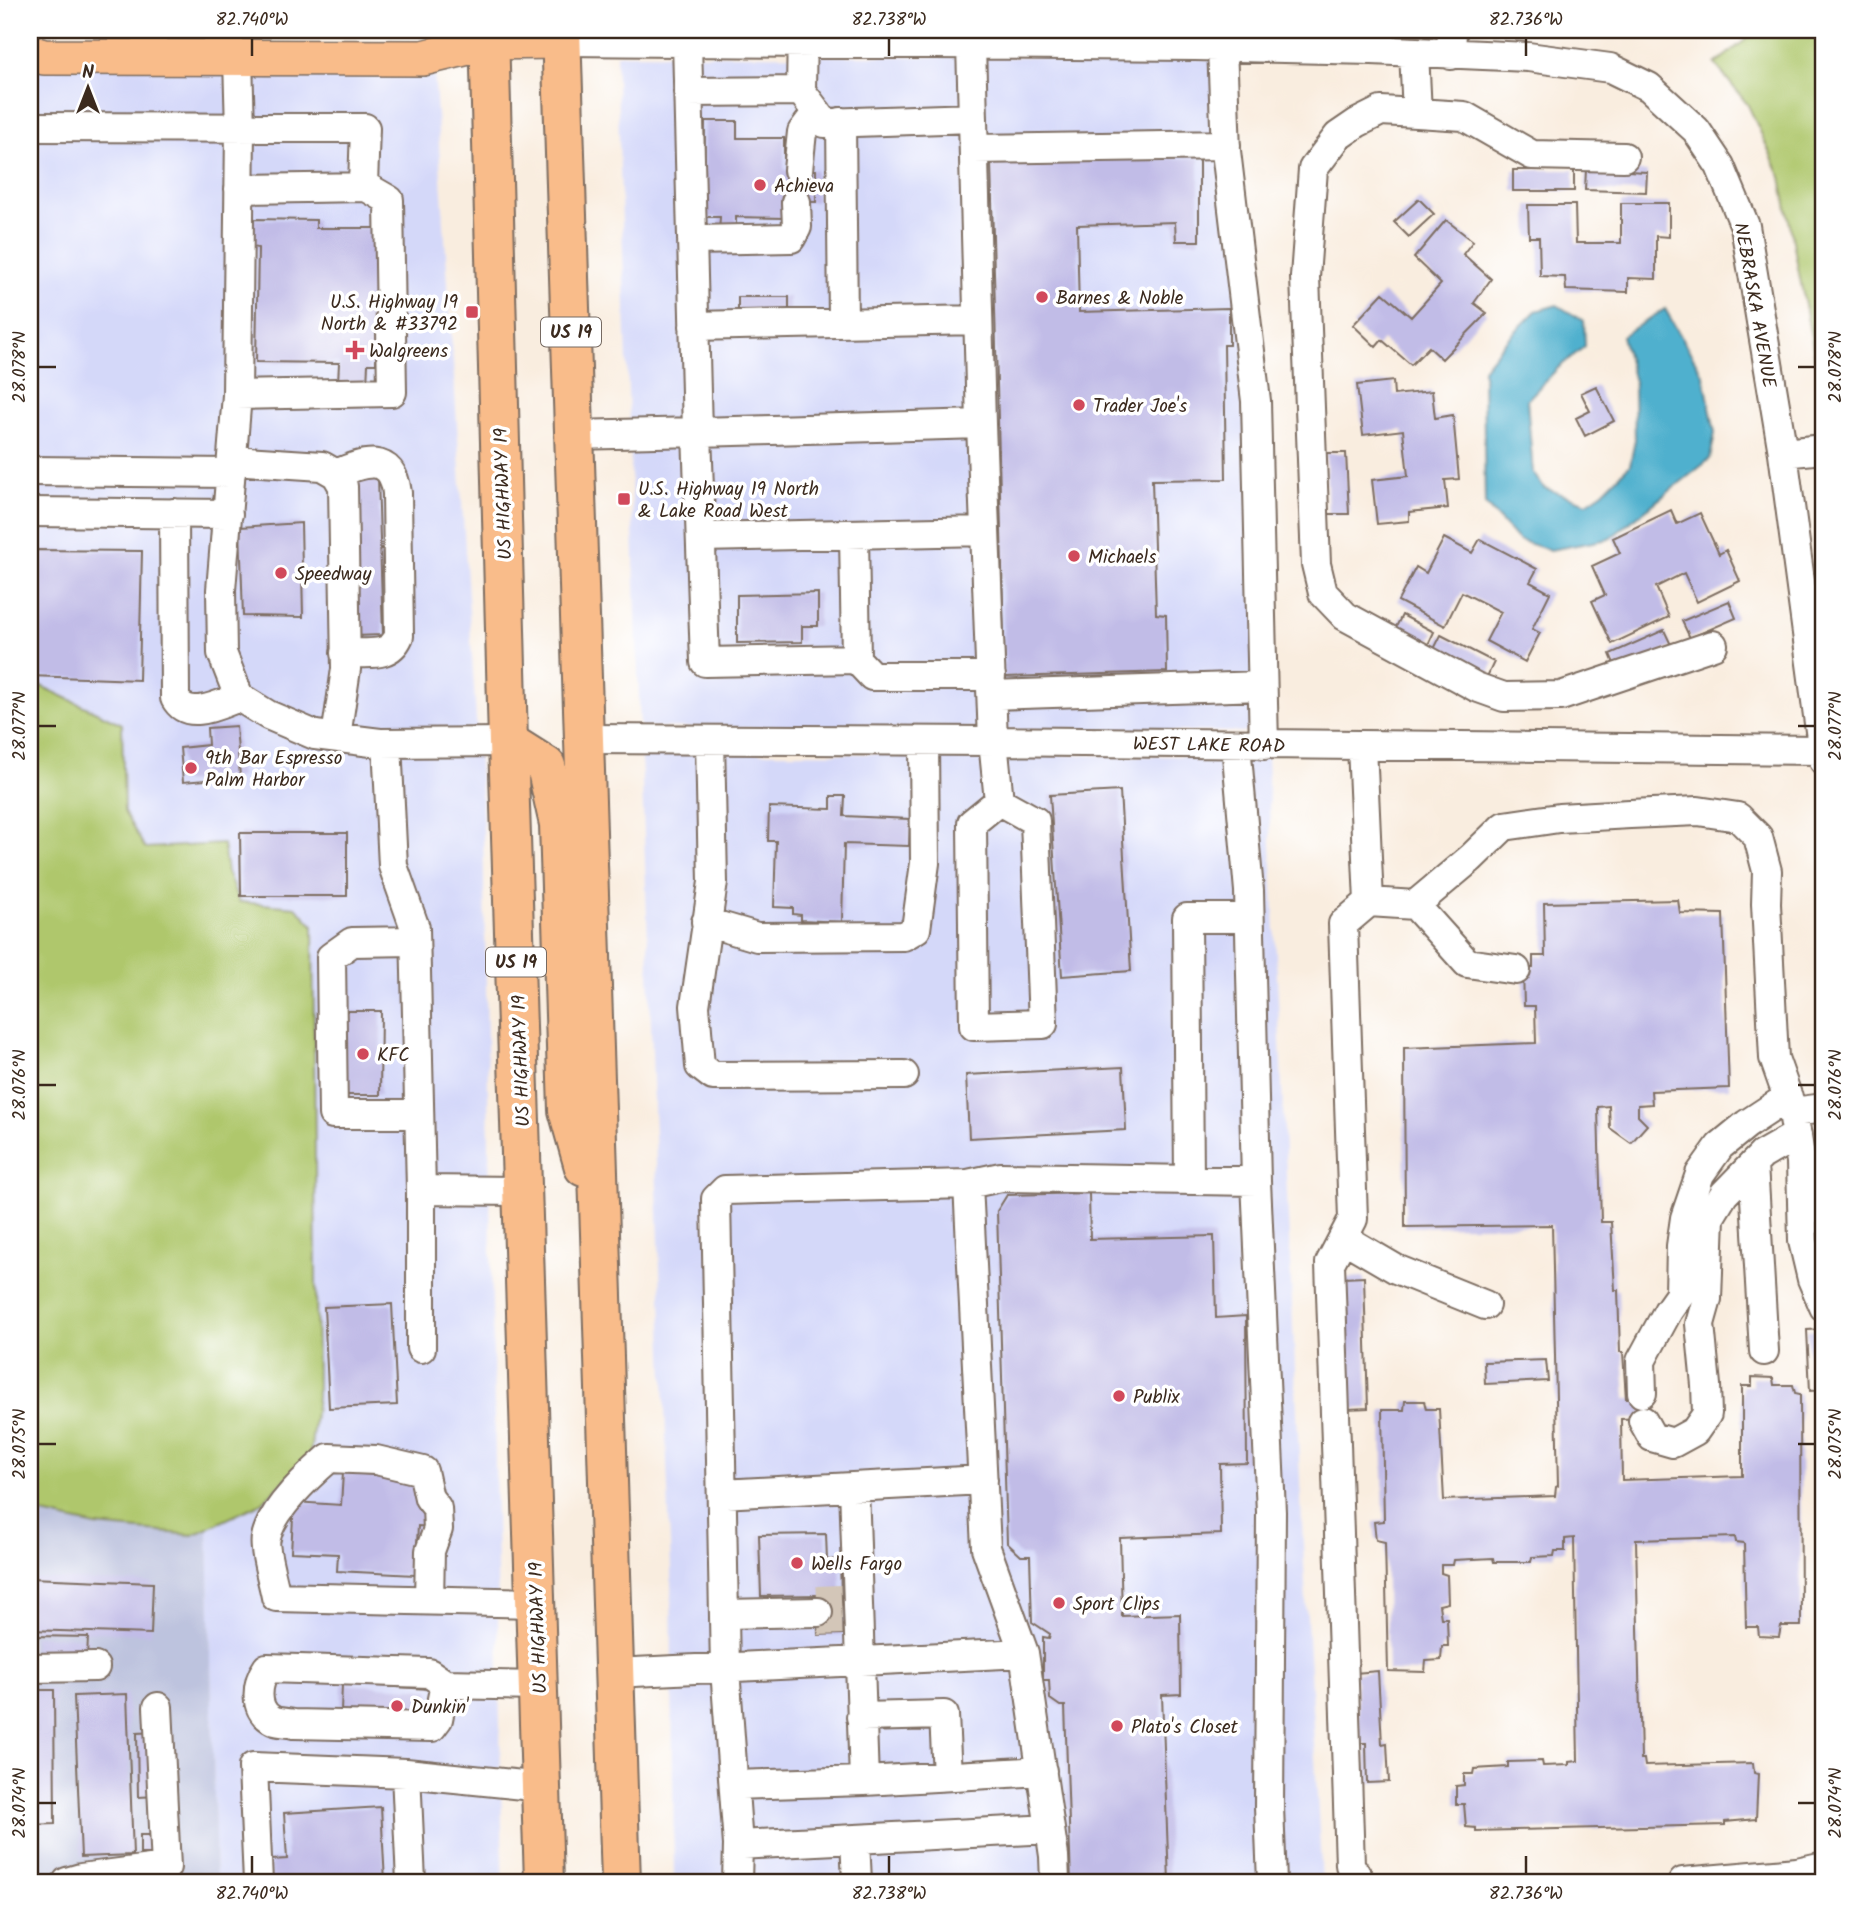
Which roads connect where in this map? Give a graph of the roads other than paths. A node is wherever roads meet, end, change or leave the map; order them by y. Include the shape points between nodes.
1 (451, 30) edge
2 (561, 35) edge
3 (489, 36) edge
4 (802, 37) edge
5 (855, 37) edge
6 (1094, 37) edge
7 (687, 42) junction
8 (1451, 42) edge
9 (971, 44) junction
10 (1222, 46) junction
11 (1414, 52) junction
12 (30, 53) edge
13 (238, 59) junction
14 (688, 92) junction
15 (820, 108) junction
16 (1417, 113) junction
17 (973, 118) junction
18 (30, 127) edge
19 (240, 129) junction
20 (1226, 145) junction
21 (974, 149) junction
22 (1624, 157) dead end
23 (798, 170) dead end
24 (365, 187) junction
25 (239, 189) junction
26 (796, 202) dead end
27 (692, 240) junction
28 (978, 320) junction
29 (843, 323) junction
30 (694, 326) junction
31 (237, 395) junction
32 (981, 424) junction
33 (697, 432) junction
34 (574, 435) junction
35 (1824, 449) edge
36 (1783, 453) junction
37 (232, 466) junction
38 (30, 471) edge
39 (336, 474) junction
40 (30, 512) edge
41 (174, 513) junction
42 (228, 514) junction
43 (985, 531) junction
44 (854, 534) junction
45 (701, 537) junction
46 (1815, 626) edge
47 (1713, 645) dead end
48 (345, 653) junction
49 (856, 659) junction
50 (992, 685) junction
51 (1262, 686) junction
52 (239, 697) junction
53 (336, 737) junction
54 (584, 739) junction
55 (710, 740) junction
56 (924, 741) junction
57 (993, 741) junction
58 (508, 742) junction
59 (387, 743) junction
60 (1236, 744) junction
61 (1264, 745) junction
62 (1362, 746) junction
63 (1823, 756) edge
64 (999, 801) junction
65 (1369, 902) junction
66 (1415, 905) junction
67 (1249, 918) junction
68 (706, 922) junction
69 (415, 941) junction
70 (1516, 970) dead end
71 (904, 1075) dead end
72 (1824, 1108) edge
73 (418, 1114) junction
74 (1793, 1115) junction
75 (1753, 1164) junction
76 (1189, 1180) junction
77 (1256, 1181) junction
78 (968, 1184) junction
79 (421, 1190) junction
80 (524, 1191) junction
81 (601, 1226) junction
82 (1343, 1238) junction
83 (1485, 1305) dead end
84 (1824, 1307) edge
85 (421, 1348) dead end
86 (1764, 1351) dead end
87 (1642, 1393) dead end
88 (1643, 1421) dead end
89 (983, 1480) junction
90 (854, 1487) junction
91 (722, 1494) junction
92 (429, 1600) junction
93 (537, 1603) junction
94 (839, 1610) junction
95 (724, 1614) junction
96 (1024, 1653) junction
97 (858, 1662) junction
98 (94, 1667) dead end
99 (30, 1668) edge
100 (725, 1669) junction
101 (614, 1673) junction
102 (445, 1684) junction
103 (539, 1686) junction
104 (158, 1707) dead end
105 (861, 1717) junction
106 (1042, 1771) junction
107 (406, 1773) junction
108 (947, 1776) junction
109 (864, 1781) junction
110 (734, 1785) junction
111 (542, 1787) junction
112 (1050, 1829) junction
113 (855, 1839) junction
114 (738, 1845) junction
115 (1824, 1866) edge
116 (67, 1882) edge
117 (258, 1882) edge
118 (411, 1882) edge
119 (544, 1882) edge
120 (563, 1882) edge
121 (621, 1882) edge
122 (737, 1882) edge
123 (857, 1882) edge
124 (1055, 1882) edge
125 (1272, 1882) edge
126 (1361, 1882) edge
127 (1683, 1882) edge

1 - 3 main road, NEBRASKA AVENUE
2 - 3 main road, NEBRASKA AVENUE
2 - 7 street, NEBRASKA AVENUE
2 - 34 highway, US 19
3 - 13 main road, NEBRASKA AVENUE via 423,58
3 - 58 highway, US HIGHWAY 19 / US 19
4 - 5 street, NEBRASKA AVENUE
4 - 7 street, NEBRASKA AVENUE
4 - 15 street
5 - 9 street, NEBRASKA AVENUE
6 - 9 street, NEBRASKA AVENUE
6 - 10 street, NEBRASKA AVENUE
7 - 14 street
8 - 11 street, NEBRASKA AVENUE
8 - 36 street, NEBRASKA AVENUE via 1610,68 1649,87 1696,130 1720,166 1745,226
9 - 17 street
10 - 11 street, NEBRASKA AVENUE
10 - 20 street
11 - 16 street
12 - 13 main road, NEBRASKA AVENUE via 44,57
13 - 19 street
14 - 15 street
14 - 27 street
15 - 17 street
15 - 23 street via 802,132
15 - 29 street
16 - 22 street via 1464,116 1532,155
16 - 47 street via 1381,111 1357,123 1338,136 1314,169 1305,277 1316,564 1323,593 1345,616 1476,687 1504,697 1561,696
17 - 21 street
18 - 19 street
19 - 24 street via 365,128
19 - 25 street
20 - 21 street
20 - 51 street via 1256,401
21 - 28 street
24 - 25 street
24 - 31 street via 389,200 392,392
25 - 31 street
26 - 27 street via 797,227 791,238
27 - 30 street
28 - 29 street
28 - 32 street
29 - 30 street
30 - 33 street
31 - 37 street
32 - 33 street
32 - 43 street
33 - 34 street
33 - 45 street
34 - 54 highway, US 19
35 - 36 street
36 - 46 street, NEBRASKA AVENUE
37 - 38 street
37 - 39 street via 322,466
37 - 42 street
39 - 48 street via 343,486
39 - 48 street via 356,465 386,466 395,477 397,493 399,636 387,652
40 - 41 street
41 - 42 street
41 - 52 street via 174,698 185,709 203,710
42 - 52 street via 221,590 222,653
43 - 44 street
43 - 50 street
44 - 45 street
44 - 49 street
45 - 49 street via 705,662
46 - 63 street, NEBRASKA AVENUE
48 - 53 street
49 - 50 street via 873,676
50 - 51 street
50 - 57 street
51 - 61 street
52 - 53 street via 315,735
53 - 59 street
54 - 55 street, WEST LAKE ROAD
54 - 81 highway, US 19
55 - 56 street, WEST LAKE ROAD
55 - 68 street via 713,882
56 - 57 street, WEST LAKE ROAD
56 - 68 street via 925,863 916,929 904,936 757,937
57 - 60 street, WEST LAKE ROAD
57 - 64 street
58 - 59 street
58 - 80 highway, US HIGHWAY 19 / US 19
58 - 81 highway via 546,766 559,824 568,1110
59 - 69 street via 393,866 408,904
60 - 61 street, WEST LAKE ROAD
60 - 67 street
61 - 62 street, WEST LAKE ROAD
62 - 63 street, WEST LAKE ROAD
62 - 65 street
64 - 64 street via 972,823 974,1026 1043,1024 1035,821
65 - 66 street
65 - 82 street via 1343,925 1353,1219
66 - 70 street via 1467,963
66 - 74 street via 1504,826 1559,818 1698,811 1738,817 1758,837 1767,871 1774,1058
67 - 76 street via 1187,918
67 - 77 street
68 - 71 street via 695,1006 700,1066 713,1076
69 - 73 street
69 - 73 street via 352,942 331,957 333,1114
72 - 74 street
73 - 79 street
74 - 75 street
74 - 84 street via 1801,1162 1802,1241
74 - 87 street via 1747,1124 1720,1146 1700,1174 1685,1218 1680,1294 1641,1361
75 - 86 street
75 - 88 street via 1724,1194 1710,1217 1707,1299 1700,1324 1707,1415 1695,1431 1673,1443 1652,1437
76 - 77 street
76 - 78 street via 1001,1177
77 - 125 street via 1271,1512
78 - 89 street
78 - 91 street via 725,1190 716,1199
79 - 80 street
79 - 85 street
80 - 93 highway, US HIGHWAY 19 / US 19
81 - 101 highway, US 19
82 - 83 street via 1396,1269
82 - 126 street via 1330,1263 1350,1865
89 - 90 street
89 - 96 street via 986,1548
90 - 91 street
90 - 94 street
91 - 95 street
92 - 92 street via 276,1597 265,1539 302,1482 329,1458 376,1460 423,1471 429,1498 437,1508 438,1529 430,1550
92 - 93 street
93 - 103 highway, US HIGHWAY 19 / US 19
94 - 95 street via 793,1600 784,1612
94 - 97 street
95 - 100 street
96 - 97 street
96 - 106 street
97 - 100 street
97 - 105 street
98 - 99 street
100 - 101 street
100 - 110 street
101 - 121 highway, US 19
102 - 102 street via 429,1673 267,1668 258,1689 271,1720 432,1727
102 - 103 street
103 - 111 highway, US HIGHWAY 19 / US 19
104 - 116 street via 166,1867
105 - 108 street via 944,1715
105 - 109 street
106 - 108 street
106 - 112 street
107 - 111 street
107 - 117 street via 253,1767
107 - 118 street
108 - 109 street
109 - 110 street
110 - 114 street
111 - 119 highway, US HIGHWAY 19 / US 19
111 - 120 highway
112 - 113 street
112 - 124 street
113 - 114 street
113 - 123 street
114 - 122 street
115 - 127 street

